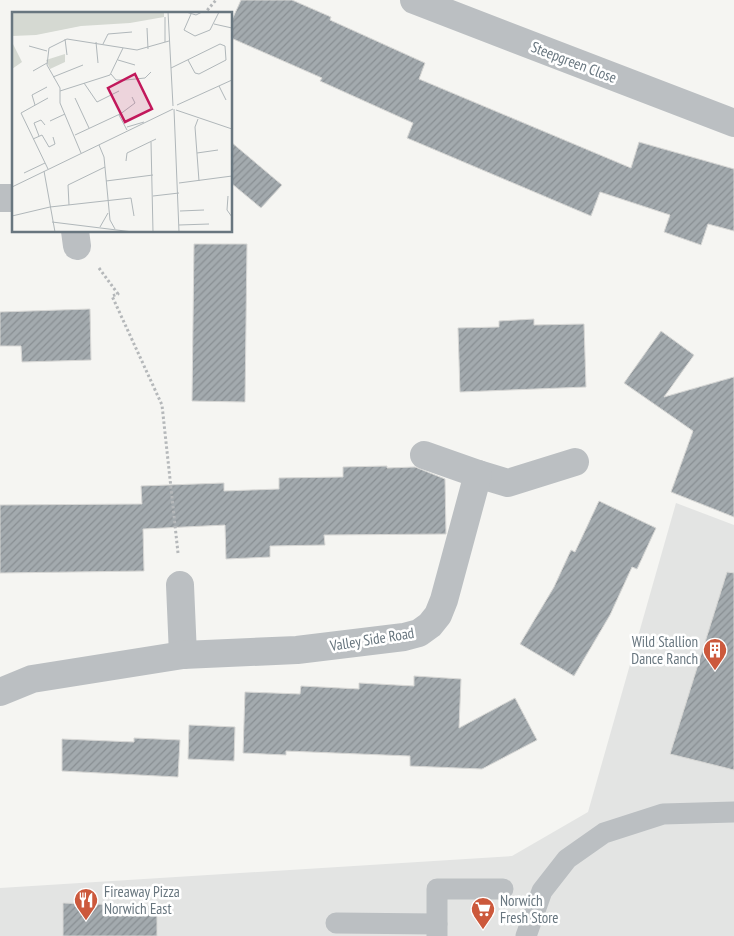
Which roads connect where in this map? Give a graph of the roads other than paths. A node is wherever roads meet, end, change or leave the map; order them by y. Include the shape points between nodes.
1 (414, 0) edge
2 (734, 123) edge
3 (424, 455) dead end
4 (575, 462) dead end
5 (478, 474) junction
6 (180, 585) road end
7 (184, 655) junction
8 (0, 692) edge
9 (734, 812) edge
10 (503, 889) dead end
11 (336, 923) dead end
12 (437, 930) edge
13 (526, 936) edge

1 - 2 street, Steepgreen Close
3 - 5 street
4 - 5 street via 508,484
5 - 7 street, Valley Side Road via 444,600 430,625 419,633 297,650
6 - 7 street
7 - 8 street, Valley Side Road via 32,679
9 - 13 lane via 663,814 604,833 567,859 542,891
10 - 12 lane via 437,890
11 - 12 lane

